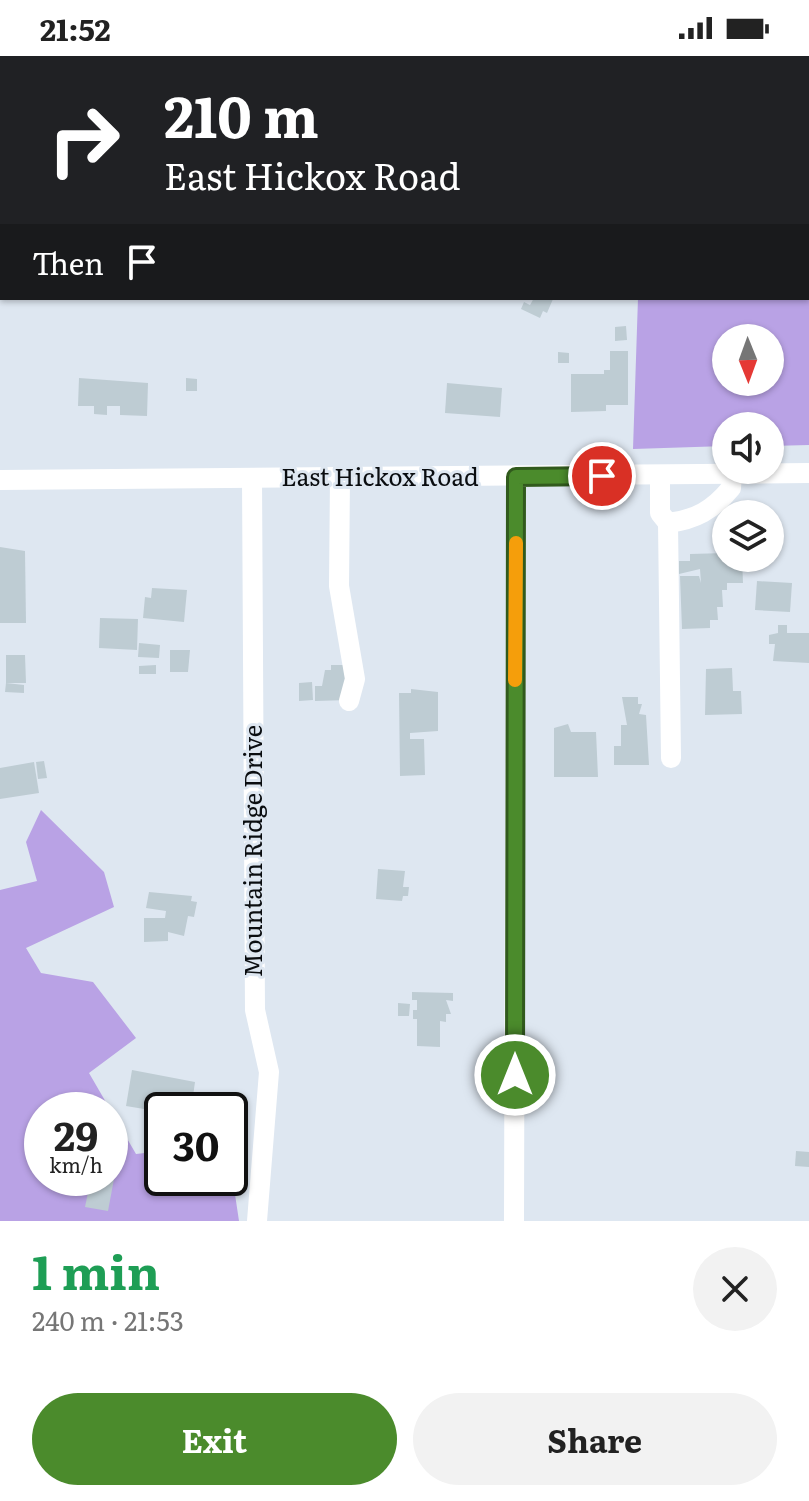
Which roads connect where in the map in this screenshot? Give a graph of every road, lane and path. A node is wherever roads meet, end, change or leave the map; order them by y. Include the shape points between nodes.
1 (784, 473) edge
2 (809, 473) edge
3 (712, 474) edge
4 (660, 475) junction
5 (340, 477) junction
6 (516, 477) junction
7 (252, 478) junction
8 (0, 480) edge
9 (731, 484) edge
10 (668, 523) junction
11 (349, 701) dead end
12 (671, 758) dead end
13 (257, 1221) edge
14 (514, 1221) edge

1 - 2 street, East Hickox Road
3 - 4 street, East Hickox Road
4 - 6 street, East Hickox Road
4 - 10 street via 660,513
5 - 6 street, East Hickox Road
5 - 7 street, East Hickox Road
5 - 11 street via 339,586 355,679
6 - 14 street
7 - 8 street, East Hickox Road
7 - 13 street, Mountain Ridge Drive via 255,1010 269,1072
9 - 10 street via 707,512
10 - 12 street

